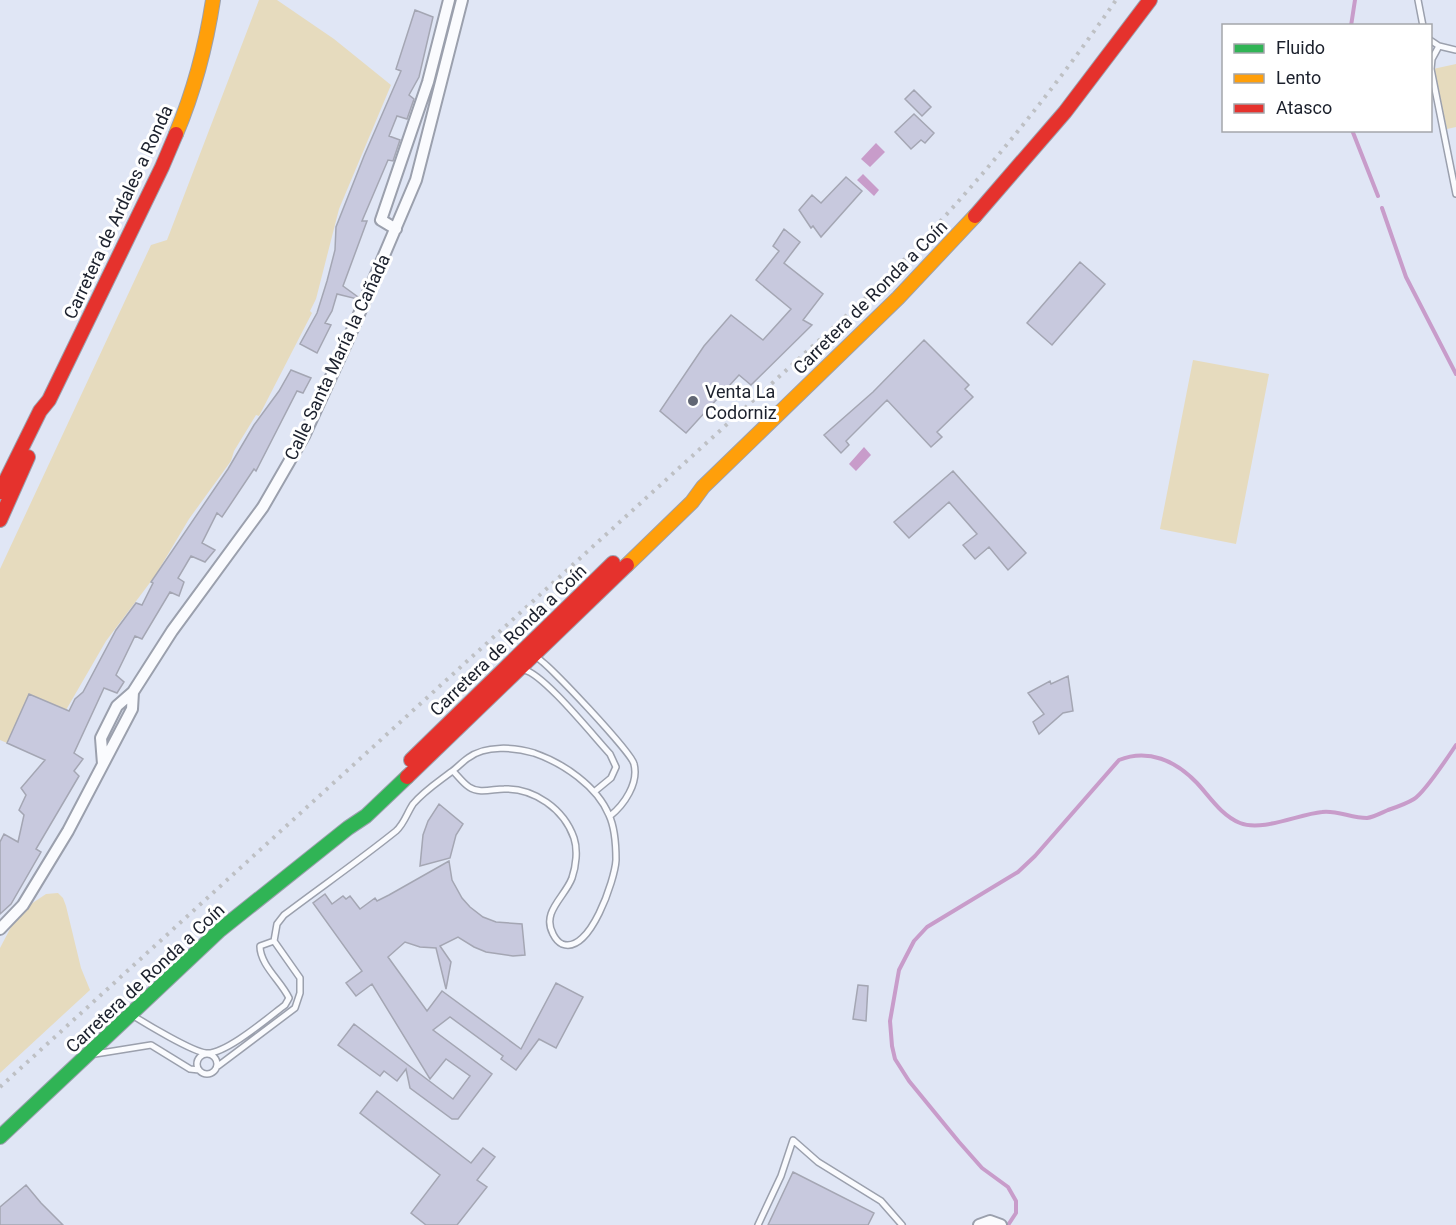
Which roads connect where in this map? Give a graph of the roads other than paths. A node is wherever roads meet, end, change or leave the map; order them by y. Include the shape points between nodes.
1 (213, 0) edge
2 (449, 0) edge
3 (462, 0) edge
4 (1138, 0) edge
5 (1150, 0) edge
6 (1418, 0) edge
7 (1423, 24) edge
8 (1432, 41) edge
9 (1439, 46) junction
10 (1456, 50) edge
11 (1432, 59) edge
12 (1432, 74) edge
13 (1053, 124) junction
14 (1456, 194) edge
15 (396, 228) junction
16 (49, 400) junction
17 (703, 487) junction
18 (0, 492) edge
19 (0, 520) edge
20 (559, 614) junction
21 (532, 661) junction
22 (479, 692) junction
23 (453, 771) junction
24 (594, 792) junction
25 (610, 816) junction
26 (348, 828) junction
27 (0, 929) edge
28 (274, 941) junction
29 (130, 1014) junction
30 (207, 1054) junction
31 (88, 1055) junction
32 (218, 1066) junction
33 (199, 1070) junction
34 (0, 1137) edge
35 (999, 1223) edge
36 (758, 1225) edge
37 (902, 1225) edge
38 (979, 1225) edge

1 - 16 main road, Carretera de Ardales a Ronda via 207,40 188,105
2 - 15 street via 428,82 381,220
3 - 15 street, Calle Santa María la Cañada via 416,180
4 - 13 main road, Carretera de Ronda a Coín
5 - 13 main road, Carretera de Ronda a Coín
6 - 7 lane
8 - 9 lane
9 - 10 lane
9 - 11 lane
12 - 14 lane
13 - 17 main road, Carretera de Ronda a Coín via 988,202 898,298
15 - 27 street, Calle Santa María la Cañada via 293,456 263,507 172,630 133,692 132,709 68,831 23,905
16 - 18 main road, Carretera de Ardales a Ronda via 39,411
16 - 19 main road, Carretera de Ardales a Ronda via 47,414
17 - 20 main road, Carretera de Ronda a Coín
17 - 21 main road, Carretera de Ronda a Coín
20 - 21 main road via 553,628 533,649
20 - 22 main road, Carretera de Ronda a Coín
21 - 22 main road via 522,659 500,681
21 - 24 lane via 543,681 610,754 616,767 611,778
21 - 25 lane via 620,743 634,762 635,778
21 - 26 main road, Carretera de Ronda a Coín via 366,816
22 - 26 main road, Carretera de Ronda a Coín
23 - 24 lane via 470,756 491,749 514,749 560,765
23 - 25 lane via 470,788 518,789 535,795 563,818 574,838 576,854 571,880 549,918 550,929 562,944 583,937 607,898 616,861
23 - 28 lane via 413,805 399,829 284,915 277,924
24 - 25 lane
26 - 29 main road, Carretera de Ronda a Coín via 220,930
28 - 30 lane via 260,946 260,955 285,989 289,998 285,1005 228,1047
28 - 32 lane via 300,978 295,1008
29 - 30 lane
29 - 31 main road, Carretera de Ronda a Coín
30 - 32 lane via 215,1057
30 - 33 lane via 199,1059
31 - 33 lane via 151,1045 190,1069
31 - 34 main road, Carretera de Ronda a Coín
32 - 33 lane via 209,1074
35 - 38 street
36 - 37 lane via 793,1140 818,1162 881,1201

